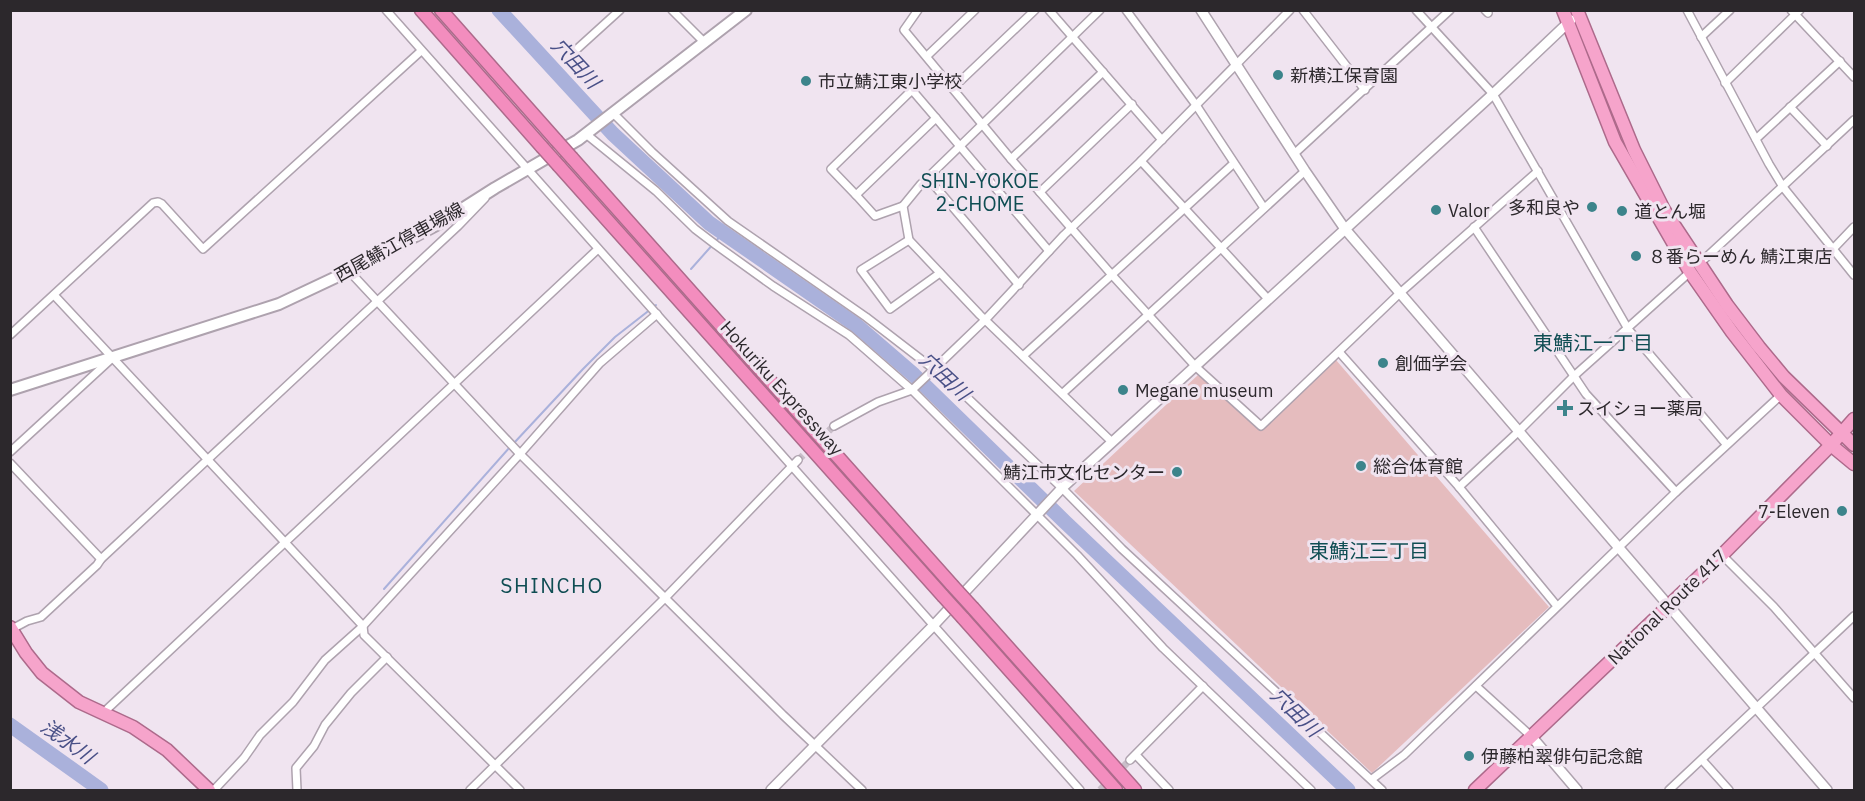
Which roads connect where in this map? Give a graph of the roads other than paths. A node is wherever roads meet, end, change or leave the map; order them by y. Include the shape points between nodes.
1 (386, 10) edge
2 (421, 10) edge
3 (441, 10) edge
4 (620, 10) edge
5 (672, 10) edge
6 (746, 10) edge
7 (918, 10) edge
8 (975, 10) edge
9 (1035, 10) edge
10 (1049, 10) edge
11 (1100, 10) edge
12 (1126, 10) edge
13 (1201, 10) edge
14 (1290, 10) edge
15 (1303, 10) edge
16 (1416, 10) edge
17 (1450, 10) edge
18 (1563, 10) edge
19 (1687, 10) edge
20 (1730, 10) edge
21 (1579, 12) edge
22 (1795, 12) edge
23 (1568, 23) junction
24 (1432, 27) junction
25 (1073, 36) junction
26 (1701, 37) junction
27 (705, 44) junction
28 (577, 49) dead end
29 (421, 51) junction
30 (927, 56) junction
31 (1840, 61) junction
32 (1236, 64) junction
33 (1103, 72) junction
34 (1854, 77) edge
35 (1725, 83) junction
36 (953, 88) junction
37 (1365, 90) junction
38 (1493, 94) junction
39 (1131, 104) junction
40 (1196, 105) junction
41 (1790, 107) junction
42 (612, 114) junction
43 (936, 118) junction
44 (1854, 120) edge
45 (983, 124) junction
46 (590, 132) junction
47 (1756, 139) junction
48 (1162, 140) junction
49 (1827, 146) junction
50 (961, 147) junction
51 (1294, 154) junction
52 (1011, 159) junction
53 (1141, 161) junction
54 (1233, 164) junction
55 (527, 170) junction
56 (1305, 171) junction
57 (1538, 171) junction
58 (928, 178) junction
59 (1783, 187) junction
60 (495, 188) junction
61 (1040, 192) junction
62 (856, 195) junction
63 (903, 206) junction
64 (1186, 208) junction
65 (1264, 208) junction
66 (1474, 227) junction
67 (1854, 227) edge
68 (1071, 229) junction
69 (1345, 230) junction
70 (909, 240) junction
71 (1221, 248) junction
72 (598, 249) junction
73 (1833, 249) junction
74 (1049, 251) junction
75 (1694, 268) junction
76 (349, 271) junction
77 (940, 273) junction
78 (1112, 275) junction
79 (1854, 275) edge
80 (1018, 285) junction
81 (1400, 293) junction
82 (54, 295) junction
83 (1268, 299) junction
84 (378, 302) junction
85 (657, 314) junction
86 (1148, 315) junction
87 (986, 319) junction
88 (1628, 329) junction
89 (10, 335) edge
90 (1340, 353) junction
91 (1023, 356) junction
92 (113, 357) junction
93 (1196, 367) junction
94 (932, 371) junction
95 (1574, 376) junction
96 (453, 383) junction
97 (913, 388) junction
98 (10, 390) edge
99 (1063, 393) junction
100 (1781, 395) junction
101 (1854, 419) edge
102 (834, 426) tunnel mouth
103 (1518, 432) junction
104 (1841, 433) junction
105 (1112, 442) junction
106 (1726, 444) junction
107 (1831, 445) junction
108 (1854, 445) edge
109 (10, 452) edge
110 (520, 454) junction
111 (208, 459) junction
112 (798, 460) tunnel mouth
113 (10, 464) edge
114 (1854, 464) edge
115 (792, 467) junction
116 (1459, 487) junction
117 (1062, 488) junction
118 (1676, 492) junction
119 (1037, 516) junction
120 (285, 541) junction
121 (1619, 548) junction
122 (1722, 555) junction
123 (101, 559) junction
124 (665, 598) junction
125 (1557, 606) junction
126 (1669, 606) junction
127 (1854, 616) edge
128 (363, 626) junction
129 (933, 626) junction
130 (11, 628) edge
131 (1815, 652) junction
132 (387, 657) junction
133 (1203, 686) junction
134 (1476, 686) junction
135 (1854, 698) edge
136 (1757, 709) junction
137 (103, 713) junction
138 (1531, 736) junction
139 (816, 746) junction
140 (1703, 761) junction
141 (495, 765) junction
142 (1372, 780) junction
143 (209, 790) edge
144 (214, 790) edge
145 (297, 790) edge
146 (470, 790) edge
147 (520, 790) edge
148 (771, 790) edge
149 (862, 790) edge
150 (1080, 790) edge
151 (1116, 790) edge
152 (1135, 790) edge
153 (1168, 790) edge
154 (1311, 790) edge
155 (1382, 790) edge
156 (1476, 790) edge
157 (1577, 790) edge
158 (1670, 790) edge
159 (1729, 790) edge
160 (1827, 790) edge

1 - 29 street
2 - 151 highway, Hokuriku Expressway, bridge
3 - 152 highway, Hokuriku Expressway, bridge
4 - 28 street
5 - 27 street
6 - 27 main road, 西尾鯖江停車場線
7 - 30 street via 904,30
8 - 30 street
9 - 36 street
10 - 25 street
11 - 25 street
12 - 40 street
13 - 32 street
14 - 32 street
15 - 37 street
16 - 24 street
17 - 24 street
18 - 23 highway
19 - 26 street
20 - 26 street
21 - 23 street
21 - 75 highway via 1634,150
22 - 31 street
22 - 35 street
23 - 38 street
23 - 75 highway via 1615,142
24 - 37 street
24 - 38 street
25 - 33 street
25 - 45 street
26 - 35 street
27 - 42 main road, 西尾鯖江停車場線
29 - 55 street
29 - 82 street via 203,249 162,204 153,202
30 - 36 street
31 - 34 street
31 - 41 street
32 - 40 street
32 - 51 street
33 - 39 street
33 - 52 street
35 - 47 street
36 - 45 street
37 - 51 street
38 - 57 street
38 - 69 street
39 - 48 street
39 - 61 street
40 - 48 street
40 - 54 street
41 - 47 street
41 - 49 street
42 - 46 main road, 西尾鯖江停車場線
42 - 94 street via 728,220 866,317
43 - 50 street
43 - 62 street
43 - 62 street via 912,90 831,169
44 - 49 street
45 - 50 street
45 - 52 street
46 - 55 main road, 西尾鯖江停車場線
46 - 97 street via 709,239 849,335
47 - 59 street
48 - 53 street
49 - 59 street
50 - 58 street
50 - 74 street
51 - 56 street
52 - 61 street
53 - 64 street
53 - 68 street
54 - 64 street
54 - 65 street
55 - 60 main road, 西尾鯖江停車場線
55 - 72 street
56 - 65 street
56 - 69 street
57 - 66 street
57 - 88 street
58 - 63 street
58 - 80 street
59 - 73 street
59 - 75 street
60 - 76 main road, 西尾鯖江停車場線 via 440,223
60 - 84 street
61 - 68 street
62 - 63 street via 875,216
63 - 70 street
64 - 71 street
64 - 78 street
65 - 71 street
66 - 81 street
66 - 95 street
67 - 73 street
68 - 74 street
68 - 78 street
69 - 81 street
69 - 83 street
70 - 77 street
70 - 77 street via 859,268 890,309
71 - 83 street
71 - 86 street
72 - 85 street
72 - 96 street
73 - 79 street
74 - 80 street
75 - 88 street
75 - 100 highway via 1732,332
75 - 104 highway via 1784,378
76 - 84 street
76 - 92 main road, 西尾鯖江停車場線 via 279,304
77 - 87 street
78 - 86 street
78 - 91 street
80 - 87 street
81 - 90 street
81 - 103 street
82 - 89 street
82 - 92 street
83 - 93 street
84 - 96 street
84 - 111 street
85 - 110 street via 600,363
85 - 115 street
86 - 93 street
86 - 99 street
87 - 91 street
87 - 94 street
88 - 95 street
88 - 106 street
90 - 93 street via 1261,426
90 - 116 street
91 - 99 street
92 - 98 main road, 西尾鯖江停車場線
92 - 109 street
92 - 111 street
93 - 105 street
94 - 97 street
94 - 117 street via 953,384
95 - 103 street
95 - 118 street
96 - 110 street
96 - 120 street
97 - 102 street
97 - 119 street
99 - 105 street
100 - 106 street
100 - 107 highway
101 - 104 highway, National Route 417
103 - 116 street
103 - 121 street
104 - 107 highway, National Route 417
104 - 108 highway
105 - 117 street
106 - 118 street
107 - 114 highway
107 - 122 highway, National Route 417
110 - 124 street
110 - 128 street
111 - 120 street
111 - 123 street
112 - 115 street
113 - 123 street
115 - 124 street
115 - 129 street
116 - 125 street
117 - 119 street
117 - 142 street via 1130,557
118 - 121 street
119 - 129 street
119 - 133 street
120 - 128 street
120 - 137 street
121 - 125 street
121 - 126 street
122 - 126 highway, National Route 417
122 - 131 street
123 - 130 street via 41,617
124 - 139 street
124 - 141 street
125 - 134 street
126 - 136 street
126 - 138 highway, National Route 417
127 - 131 street
128 - 132 street via 364,634
128 - 144 street via 325,660
129 - 139 street
129 - 150 street
130 - 137 highway via 42,673 79,702
131 - 135 street
131 - 136 street
132 - 141 street
132 - 145 street via 325,725 314,747 296,768
133 - 153 street via 1133,757
133 - 154 street
134 - 138 street
134 - 142 street
136 - 140 street
136 - 160 street
137 - 143 highway via 167,750
138 - 156 highway, National Route 417
138 - 157 street
139 - 148 street
139 - 149 street
140 - 158 street
140 - 159 street
141 - 146 street
141 - 147 street
142 - 155 street

